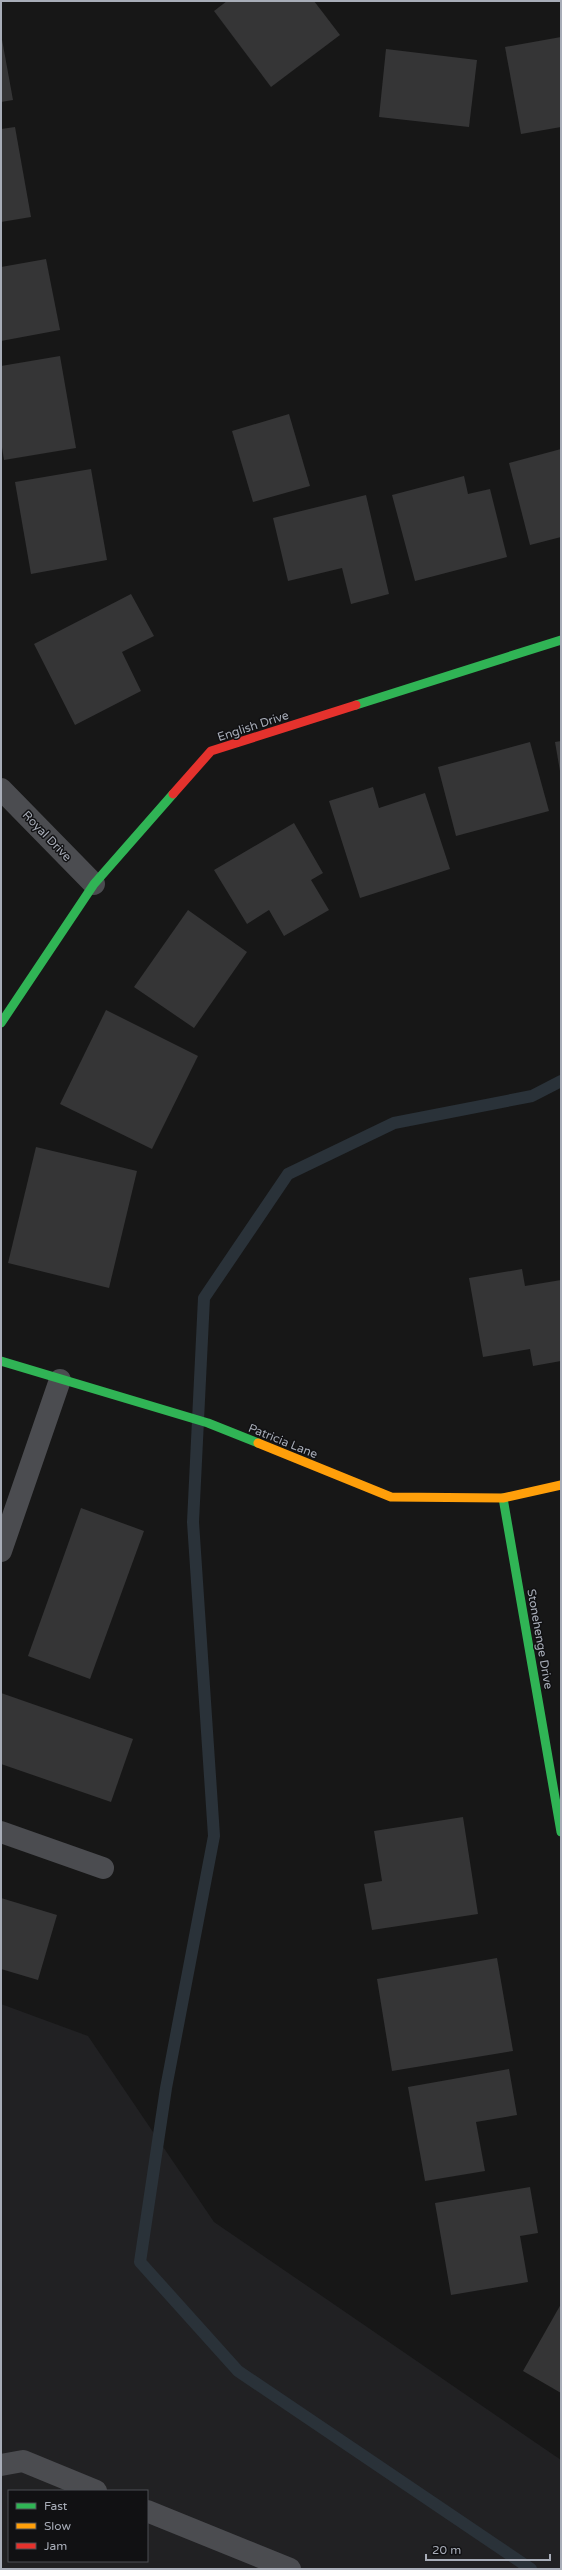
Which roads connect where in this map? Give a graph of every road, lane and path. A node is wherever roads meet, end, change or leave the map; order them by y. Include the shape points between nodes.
1 (561, 640) edge
2 (1, 789) edge
3 (94, 884) junction
4 (1, 1023) edge
5 (3, 1366) edge
6 (60, 1380) junction
7 (561, 1485) edge
8 (503, 1498) junction
9 (1, 1551) edge
10 (1, 1832) edge
11 (561, 1832) edge
12 (103, 1868) dead end
13 (1, 2465) edge
14 (94, 2490) edge
15 (148, 2511) edge
16 (290, 2569) edge

1 - 3 street, English Drive via 211,751
2 - 3 street, Royal Drive
3 - 4 street, English Drive
5 - 6 street, Patricia Lane
6 - 8 street, Patricia Lane via 208,1423 391,1497
6 - 9 street
7 - 8 street, Patricia Lane
8 - 11 street, Stonehenge Drive
10 - 12 street
13 - 14 street via 23,2461
15 - 16 street

